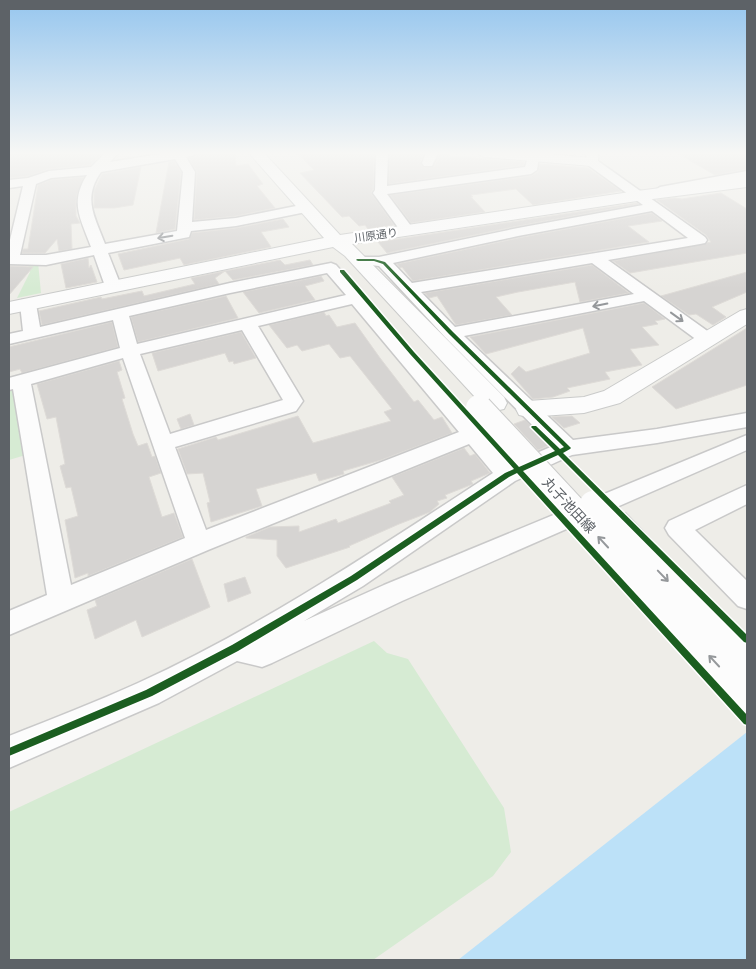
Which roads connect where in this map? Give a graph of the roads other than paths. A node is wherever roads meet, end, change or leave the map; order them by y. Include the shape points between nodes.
1 (26, 198) edge
2 (83, 198) edge
3 (187, 198) edge
4 (297, 198) edge
5 (383, 198) edge
6 (622, 198) edge
7 (640, 198) edge
8 (306, 208) junction
9 (654, 208) junction
10 (185, 227) junction
11 (407, 230) junction
12 (99, 249) junction
13 (353, 254) junction
14 (595, 258) junction
15 (10, 260) edge
16 (113, 286) junction
17 (408, 289) junction
18 (648, 296) junction
19 (356, 298) junction
20 (28, 304) junction
21 (9, 308) edge
22 (119, 313) junction
23 (747, 316) edge
24 (247, 324) junction
25 (451, 333) junction
26 (32, 334) junction
27 (707, 338) junction
28 (9, 340) edge
29 (130, 352) junction
30 (15, 382) edge
31 (528, 409) junction
32 (747, 420) edge
33 (471, 435) junction
34 (747, 442) edge
35 (164, 443) junction
36 (568, 448) junction
37 (507, 475) junction
38 (747, 494) edge
39 (199, 543) junction
40 (747, 598) edge
41 (61, 602) junction
42 (9, 623) edge
43 (236, 648) junction
44 (747, 662) edge
45 (747, 697) edge
46 (9, 752) edge

1 - 15 street
2 - 12 street
3 - 10 street
4 - 8 street, 丸子池田線
5 - 11 street
6 - 11 street, 川原通り
7 - 9 street
8 - 10 street via 236,222
8 - 13 street, 丸子池田線
9 - 13 street via 518,232
9 - 14 street via 700,240
10 -> 12 street via 184,234
11 - 13 street, 川原通り
12 - 15 street via 46,260
12 - 16 street
13 - 16 street, 川原通り
13 - 17 street
13 -> 44 street, 丸子池田線, bridge
45 -> 13 street, 丸子池田線, bridge via 479,408
14 - 17 street
14 - 18 street
16 - 20 street, 川原通り
17 - 25 street
18 -> 25 street
18 -> 27 street
19 - 22 street via 331,268
19 - 24 street
19 - 33 street
20 - 21 street, 川原通り
20 - 26 street
22 - 26 street
22 - 29 street
23 - 27 street
24 - 29 street
24 - 35 street via 292,404
25 - 31 street
26 - 28 street
27 - 31 street via 638,383 599,402 565,408
29 - 30 street
29 - 35 street
30 - 41 street
31 - 36 street
32 - 36 street
33 - 37 street
33 - 39 street
34 - 43 street via 393,593 262,654
35 - 39 street
36 - 37 street
37 - 43 street via 354,578
38 - 40 street via 677,528
39 - 41 street
41 - 42 street
43 - 46 street via 149,694

